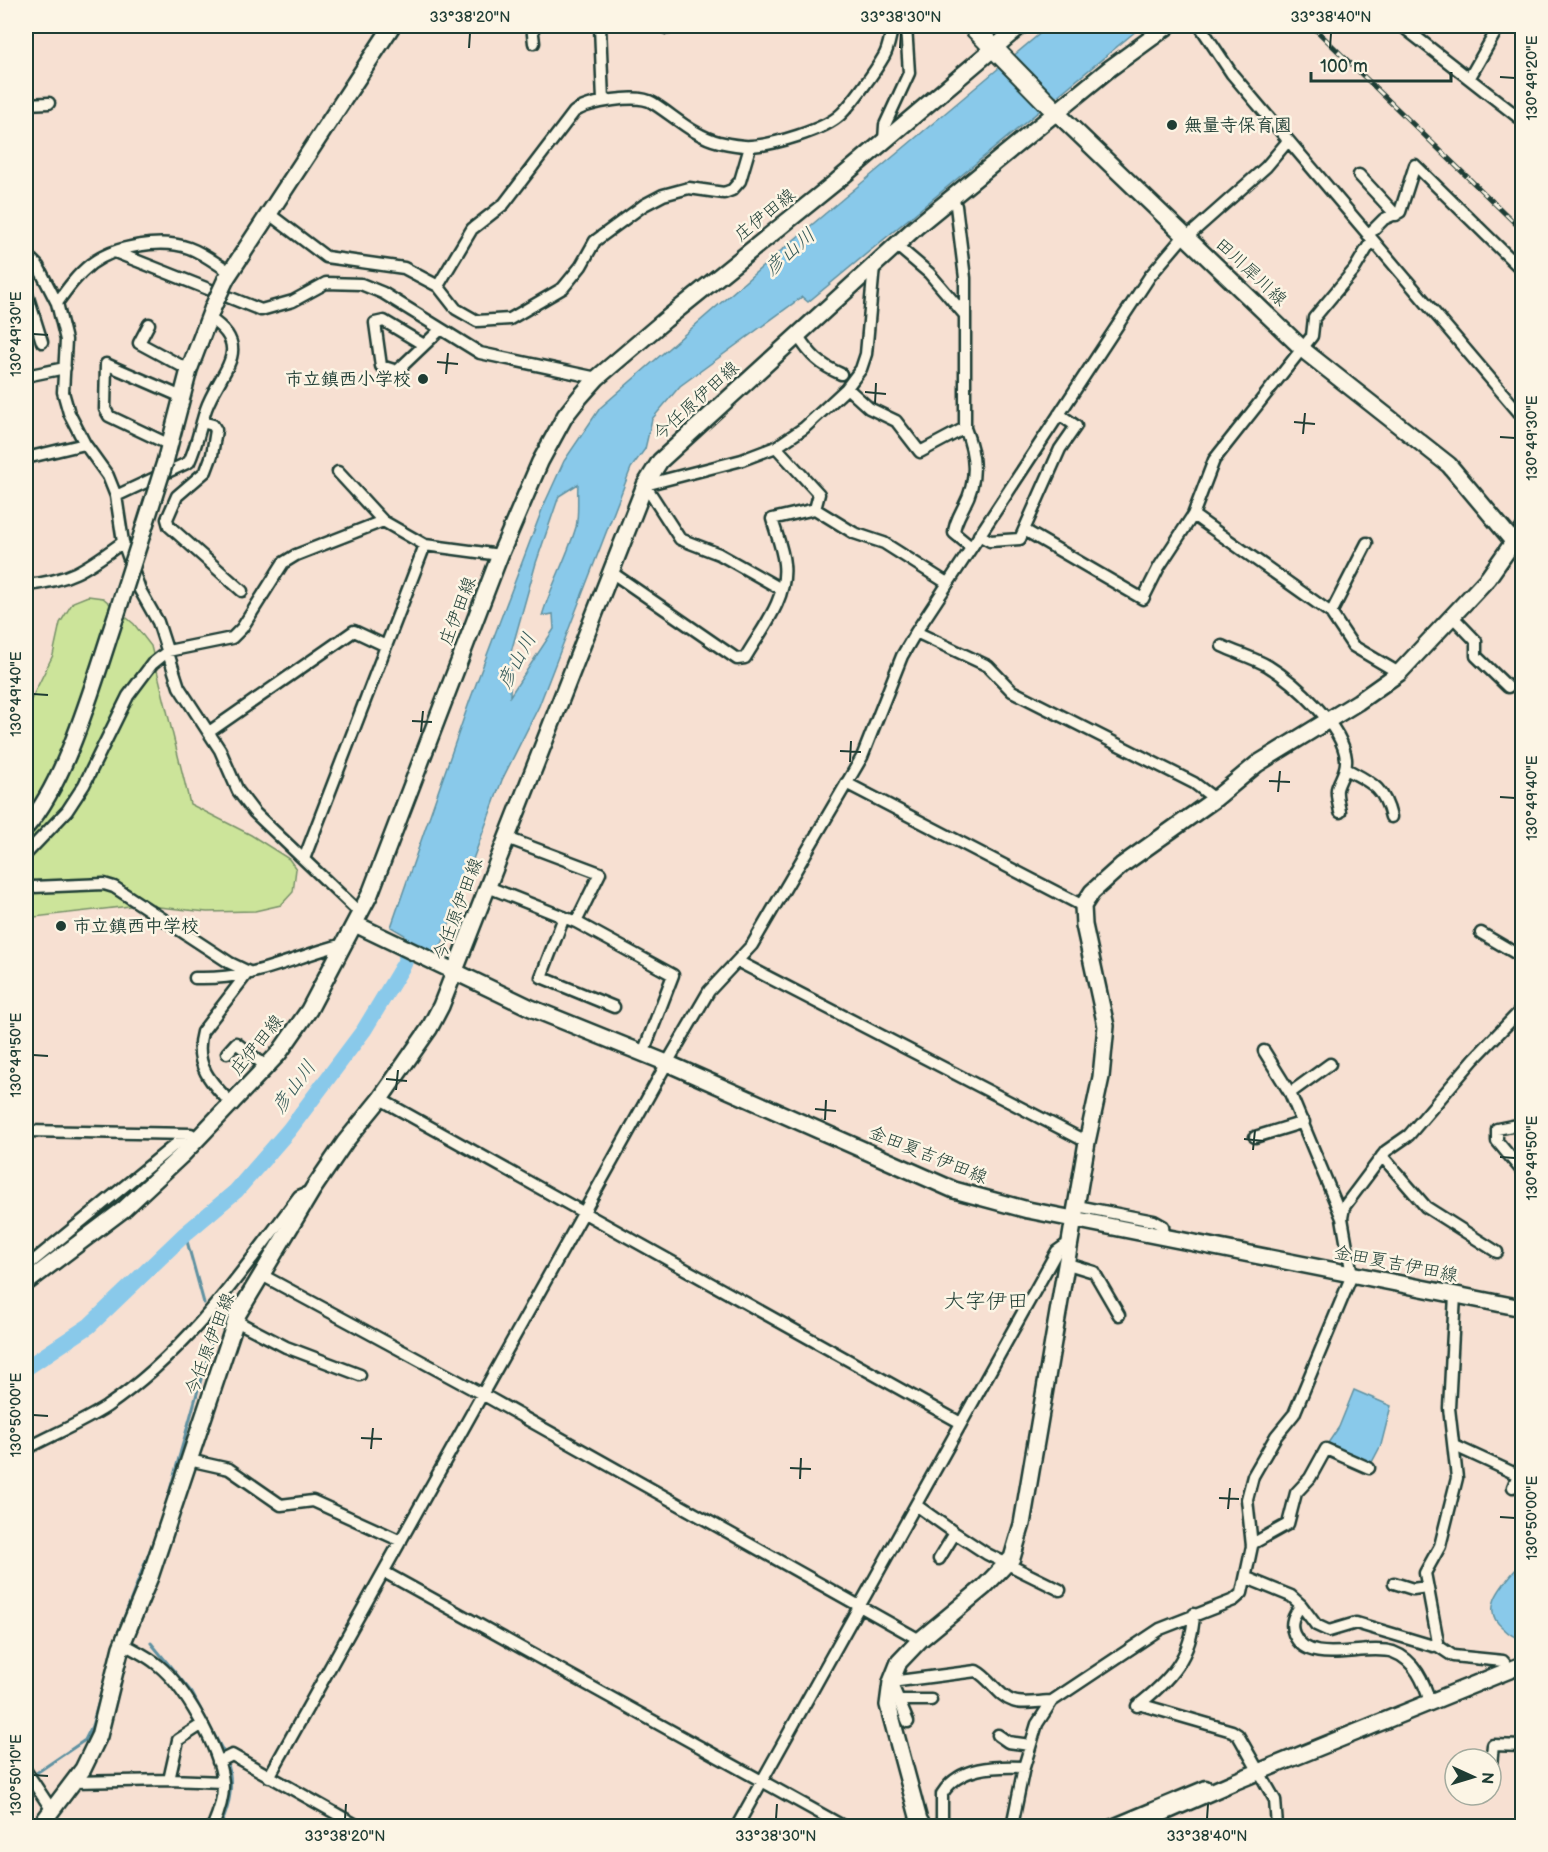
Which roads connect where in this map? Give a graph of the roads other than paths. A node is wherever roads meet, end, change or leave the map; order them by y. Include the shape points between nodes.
1 (532, 26) edge
2 (600, 26) edge
3 (662, 26) edge
4 (679, 26) edge
5 (892, 26) edge
6 (906, 26) edge
7 (973, 26) edge
8 (1020, 26) edge
9 (1168, 26) edge
10 (1200, 26) edge
11 (1402, 26) edge
12 (1499, 26) edge
13 (387, 27) edge
14 (534, 43) dead end
15 (993, 47) junction
16 (1470, 77) junction
17 (603, 101) junction
18 (49, 103) dead end
19 (26, 104) edge
20 (1058, 114) junction
21 (1522, 120) edge
22 (885, 141) junction
23 (1288, 141) junction
24 (750, 147) junction
25 (1359, 175) dead end
26 (952, 197) junction
27 (268, 213) junction
28 (1396, 215) junction
29 (1185, 237) junction
30 (1370, 237) junction
31 (896, 245) junction
32 (115, 252) junction
33 (26, 254) edge
34 (874, 266) junction
35 (1522, 270) edge
36 (228, 275) junction
37 (438, 286) junction
38 (26, 291) edge
39 (57, 303) junction
40 (211, 313) junction
41 (963, 314) junction
42 (149, 324) dead end
43 (441, 329) junction
44 (798, 336) junction
45 (42, 342) dead end
46 (424, 345) junction
47 (1302, 348) junction
48 (65, 368) junction
49 (189, 370) junction
50 (841, 374) dead end
51 (26, 376) edge
52 (597, 378) junction
53 (847, 388) junction
54 (182, 397) junction
55 (1059, 414) junction
56 (1522, 416) edge
57 (202, 422) junction
58 (965, 428) junction
59 (85, 444) junction
60 (170, 445) junction
61 (776, 447) junction
62 (26, 458) edge
63 (338, 472) dead end
64 (645, 484) junction
65 (116, 496) junction
66 (815, 509) junction
67 (1193, 515) junction
68 (383, 521) junction
69 (1522, 527) edge
70 (1026, 531) junction
71 (979, 536) junction
72 (123, 542) junction
73 (1367, 543) dead end
74 (425, 545) junction
75 (1518, 546) edge
76 (971, 547) junction
77 (500, 555) junction
78 (611, 572) junction
79 (947, 583) junction
80 (26, 585) edge
81 (781, 589) junction
82 (242, 591) dead end
83 (1331, 613) junction
84 (1452, 616) junction
85 (916, 632) junction
86 (386, 646) junction
87 (1221, 646) dead end
88 (168, 651) junction
89 (1399, 673) junction
90 (1508, 687) dead end
91 (1327, 721) junction
92 (208, 732) junction
93 (1346, 769) junction
94 (846, 783) junction
95 (1215, 799) junction
96 (1340, 812) dead end
97 (1391, 817) dead end
98 (26, 827) edge
99 (507, 838) junction
100 (26, 854) edge
101 (304, 859) junction
102 (26, 885) edge
103 (488, 887) junction
104 (1083, 906) junction
105 (564, 917) junction
106 (359, 922) junction
107 (576, 922) junction
108 (1481, 933) dead end
109 (344, 944) junction
110 (1522, 957) edge
111 (739, 962) junction
112 (456, 970) junction
113 (248, 974) junction
114 (195, 978) dead end
115 (614, 1007) dead end
116 (1522, 1009) edge
117 (1264, 1051) dead end
118 (228, 1053) dead end
119 (643, 1053) junction
120 (667, 1062) junction
121 (1330, 1064) dead end
122 (267, 1067) junction
123 (1290, 1093) junction
124 (380, 1099) junction
125 (233, 1105) junction
126 (1305, 1122) junction
127 (1522, 1124) edge
128 (26, 1131) edge
129 (196, 1134) junction
130 (1255, 1137) dead end
131 (1087, 1142) junction
132 (1382, 1156) junction
133 (1522, 1171) edge
134 (313, 1190) junction
135 (1076, 1213) junction
136 (583, 1214) junction
137 (1342, 1218) junction
138 (1071, 1247) junction
139 (1497, 1252) dead end
140 (1068, 1264) junction
141 (26, 1267) edge
142 (260, 1274) junction
143 (1352, 1275) junction
144 (26, 1283) edge
145 (1455, 1295) junction
146 (1522, 1308) edge
147 (1119, 1315) dead end
148 (236, 1321) junction
149 (360, 1375) dead end
150 (482, 1394) junction
151 (961, 1423) junction
152 (1455, 1446) junction
153 (26, 1449) edge
154 (189, 1460) junction
155 (1369, 1468) dead end
156 (1520, 1470) edge
157 (1513, 1487) dead end
158 (916, 1505) junction
159 (955, 1533) junction
160 (401, 1541) junction
161 (1252, 1544) junction
162 (939, 1559) dead end
163 (1006, 1564) junction
164 (384, 1572) junction
165 (1247, 1578) junction
166 (1394, 1583) dead end
167 (1426, 1587) junction
168 (1060, 1590) dead end
169 (860, 1605) junction
170 (1301, 1605) junction
171 (1194, 1614) junction
172 (920, 1640) junction
173 (122, 1643) junction
174 (1435, 1644) junction
175 (1516, 1668) edge
176 (891, 1682) junction
177 (898, 1700) junction
178 (931, 1700) dead end
179 (1052, 1701) junction
180 (1430, 1702) junction
181 (908, 1722) dead end
182 (201, 1725) junction
183 (998, 1735) dead end
184 (1030, 1745) junction
185 (1522, 1746) edge
186 (1493, 1747) edge
187 (219, 1761) junction
188 (1024, 1767) junction
189 (1257, 1768) junction
190 (26, 1771) edge
191 (269, 1777) junction
192 (169, 1780) junction
193 (74, 1782) junction
194 (223, 1782) junction
195 (762, 1782) junction
196 (53, 1812) junction
197 (40, 1827) edge
198 (213, 1827) edge
199 (358, 1827) edge
200 (737, 1827) edge
201 (843, 1827) edge
202 (923, 1827) edge
203 (942, 1827) edge
204 (1012, 1827) edge
205 (1110, 1827) edge
206 (1132, 1827) edge
207 (1277, 1827) edge

1 - 14 street
2 - 17 street
3 - 4 street
5 - 24 street via 885,55 840,115 821,127
6 - 22 street via 909,73 885,125
7 - 15 main road
8 - 15 main road, 庄伊田線
9 - 20 main road via 1109,69
10 - 23 street via 1232,74
11 - 16 street
12 - 16 street
13 - 27 main road
15 - 20 main road
15 - 22 main road, 庄伊田線
16 - 21 street
17 - 24 street via 651,101 673,119 717,142
17 - 37 street via 574,112 504,204 472,229
18 - 19 street
20 - 26 main road, 今任原伊田線
20 - 29 main road, 田川犀川線
22 - 52 main road, 庄伊田線
23 - 29 street via 1266,167
23 - 30 street
24 - 37 street via 740,181 732,190 689,188 644,205 595,242 563,288 510,319 477,321 456,309
25 - 28 street
26 - 31 main road, 今任原伊田線
26 - 41 street via 964,261
27 - 36 main road
27 - 37 street via 326,256 404,268
28 - 30 street via 1384,219
28 - 35 street via 1415,165
29 - 47 main road, 田川犀川線
29 - 55 street via 1150,276
30 - 47 street via 1354,270 1314,318 1312,336
30 - 56 street
31 - 34 main road, 今任原伊田線
31 - 41 street via 928,273
32 - 36 street via 171,243 192,249
32 - 39 street via 76,276
32 - 43 street via 261,310 293,301 326,283 361,284
33 - 39 street via 38,266
34 - 44 main road, 今任原伊田線
34 - 53 street via 866,354
36 - 40 main road, bridge
38 - 45 street
39 - 48 street via 66,340
40 - 49 main road
40 - 57 street via 233,348 231,362 214,389
41 - 58 street
42 - 49 street via 139,343
43 - 46 street
43 - 52 street via 480,353
44 - 50 street via 811,356
44 - 64 main road, 今任原伊田線 via 681,439 660,460
46 - 46 street via 397,371 381,366 375,323 384,321
47 - 67 street via 1214,460
47 - 75 main road, 田川犀川線 via 1449,465
48 - 51 street
48 - 59 street via 63,392
49 - 54 main road
52 - 77 main road, 庄伊田線 via 565,416 540,462
53 - 58 street via 869,408 896,421 920,452
53 - 61 street via 804,428
54 - 60 main road
54 - 60 street via 106,364 105,409 109,416
55 - 70 street via 1077,426 1060,449
55 - 71 street
57 - 65 street via 189,462
57 - 82 street via 216,430 212,455 200,479 177,496 167,519 169,526
58 - 76 street via 972,447 974,483 953,529 956,537
59 - 62 street
59 - 65 street via 108,476
60 - 98 main road, bridge via 117,613 59,773
61 - 64 street via 742,460
61 - 66 street via 819,494
63 - 68 street
64 - 78 main road, 今任原伊田線
64 - 81 street via 680,539 719,554
65 - 72 street
66 - 79 street via 854,533 884,543
66 - 81 street via 771,519 784,565
67 - 70 street via 1143,599
67 - 83 street
68 - 74 street
68 - 88 street via 283,563 232,638
69 - 75 street
70 - 71 street via 1013,541 990,541
71 - 76 street
72 - 80 street via 80,573
72 - 88 street
73 - 83 street
74 - 77 street
74 - 86 street
75 - 84 main road
76 - 79 street
77 - 106 main road, 庄伊田線
78 - 81 street via 737,659 745,658 763,632
78 - 99 main road, 今任原伊田線
79 - 85 street
83 - 89 street via 1353,646
84 - 89 main road
84 - 90 street via 1476,641 1476,656
85 - 94 street via 902,656 862,757
85 - 95 street via 988,666 1012,691 1194,783
86 - 92 street via 354,631
86 - 101 street
87 - 91 street via 1274,670
88 - 92 street via 179,687
88 - 100 street via 152,664 128,696 67,811
89 - 91 main road
91 - 93 street via 1343,747
91 - 95 main road via 1257,764
92 - 101 street via 238,791 254,812
93 - 96 street via 1336,791
93 - 97 street via 1370,782 1387,798
94 - 104 street
94 - 111 street
95 - 104 main road via 1122,865 1092,892
99 - 103 main road, 今任原伊田線
99 - 107 street via 600,873
101 - 106 street
102 - 113 street via 114,887
103 - 105 street
103 - 112 main road, 今任原伊田線
104 - 131 main road via 1106,1026 1101,1077
105 - 107 street
105 - 115 street via 541,977
106 - 109 main road, 庄伊田線
106 - 112 main road, 金田夏吉伊田線
107 - 119 street via 673,975
108 - 110 street
109 - 113 street
109 - 122 main road, 庄伊田線 via 309,1010
111 - 120 street via 709,991
111 - 131 street
112 - 119 main road, 金田夏吉伊田線 via 531,1008
112 - 124 main road, 今任原伊田線 via 429,1029
113 - 114 street via 226,979
113 - 125 street via 202,1032 199,1042 207,1079
116 - 132 street via 1409,1136
117 - 123 street
118 - 122 street via 236,1043
119 - 120 main road, 金田夏吉伊田線
120 - 135 main road, 金田夏吉伊田線 via 954,1190 1028,1210
120 - 136 street
121 - 123 street
122 - 125 main road, 庄伊田線
123 - 126 street
124 - 134 main road, 今任原伊田線
124 - 136 street
125 - 129 main road, 庄伊田線
126 - 130 street
126 - 137 street
127 - 133 street via 1497,1129 1497,1141
128 - 129 street
129 - 141 street
129 - 144 main road, 庄伊田線 via 124,1209
131 - 135 main road
132 - 137 street via 1344,1207
132 - 139 street via 1426,1207
134 - 142 main road, 今任原伊田線
134 - 153 street via 299,1196 226,1294 177,1350 104,1408
135 - 138 main road
135 - 143 main road, 金田夏吉伊田線 via 1164,1237
136 - 150 street
136 - 151 street
137 - 143 street
138 - 140 main road
138 - 151 street via 1057,1251
140 - 147 street via 1094,1272
140 - 163 main road via 1022,1524 1012,1558
142 - 148 main road, 今任原伊田線
142 - 150 street
143 - 145 main road, 金田夏吉伊田線
143 - 161 street via 1294,1414 1253,1476 1247,1499
145 - 146 main road, 金田夏吉伊田線
145 - 152 street via 1449,1408
148 - 149 street via 286,1347
148 - 154 main road, 今任原伊田線
150 - 160 street
150 - 169 street
151 - 158 street
152 - 156 street
152 - 167 street via 1454,1495 1440,1546 1425,1573
154 - 160 street via 229,1469 281,1504 313,1501
154 - 173 main road, 今任原伊田線 via 150,1577
155 - 161 street via 1326,1449 1310,1478 1296,1493 1288,1524
156 - 157 street
158 - 159 street
158 - 169 street
159 - 162 street
159 - 163 street
160 - 164 street
161 - 165 street
163 - 168 street
163 - 172 main road
164 - 191 street
164 - 195 street
165 - 170 street via 1291,1596
165 - 171 street via 1242,1593 1234,1600
166 - 167 street via 1413,1589
167 - 174 street via 1438,1642
169 - 172 street
169 - 195 street
170 - 174 street via 1316,1625 1329,1631 1356,1623
170 - 180 street via 1293,1616 1292,1628 1295,1638 1307,1649 1396,1653 1421,1674
171 - 179 street via 1160,1629
171 - 189 street via 1193,1635 1169,1680 1138,1705 1232,1731
172 - 176 main road via 898,1662
173 - 182 street via 171,1677
173 - 193 main road, 今任原伊田線 via 99,1736
174 - 175 street via 1453,1656 1503,1661
175 - 180 main road
176 - 177 street
176 - 179 street via 976,1671 1014,1702
176 - 202 main road via 888,1705
177 - 178 street
177 - 181 street
179 - 184 street via 1036,1724
180 - 189 main road
182 - 187 street
182 - 192 street via 178,1740
183 - 184 street via 1008,1742
184 - 188 street
185 - 186 street
187 - 191 street via 232,1755
187 - 194 street
188 - 203 street via 975,1769 960,1776 942,1794
188 - 204 street
189 - 205 street
189 - 206 main road
189 - 207 street via 1275,1800
190 - 196 street
191 - 199 street
192 - 193 street
192 - 194 street
193 - 196 main road, 今任原伊田線
194 - 198 street
195 - 200 street
195 - 201 street
196 - 197 main road, 今任原伊田線

